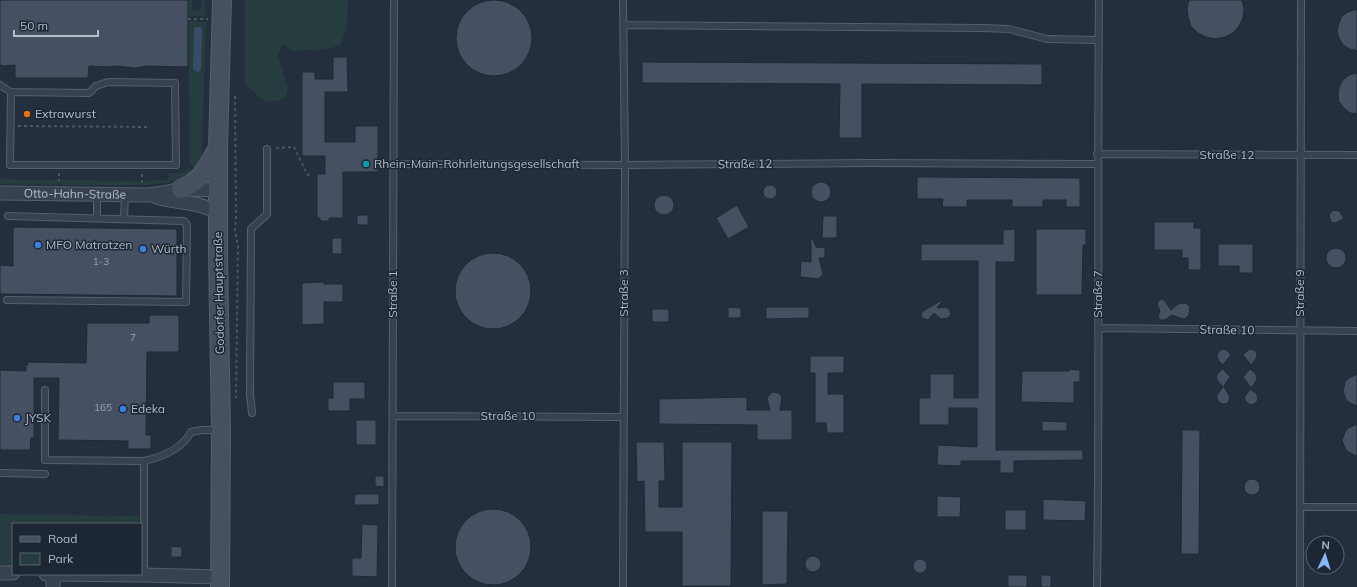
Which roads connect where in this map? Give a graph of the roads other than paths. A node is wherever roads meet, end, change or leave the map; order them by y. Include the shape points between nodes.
1 (222, 0) edge
2 (394, 0) edge
3 (623, 0) edge
4 (1099, 0) edge
5 (1301, 0) edge
6 (624, 25) junction
7 (1098, 40) junction
8 (0, 85) edge
9 (12, 92) junction
10 (218, 148) junction
11 (267, 149) road end
12 (1097, 154) junction
13 (1304, 155) junction
14 (1357, 155) edge
15 (393, 164) junction
16 (1097, 164) junction
17 (625, 166) junction
18 (181, 189) junction
19 (219, 190) junction
20 (0, 193) edge
21 (97, 194) junction
22 (125, 194) junction
23 (149, 195) junction
24 (218, 211) junction
25 (8, 216) dead end
26 (96, 218) junction
27 (124, 219) junction
28 (7, 300) dead end
29 (1098, 328) junction
30 (1300, 331) junction
31 (1357, 331) edge
32 (45, 390) dead end
33 (252, 413) dead end
34 (393, 416) junction
35 (623, 417) junction
36 (221, 430) junction
37 (144, 461) junction
38 (0, 473) edge
39 (45, 474) dead end
40 (1300, 507) junction
41 (1357, 507) edge
42 (0, 573) edge
43 (12, 573) edge
44 (53, 575) edge
45 (66, 575) edge
46 (144, 581) edge
47 (220, 582) edge
48 (53, 587) edge
49 (392, 587) edge
50 (623, 587) edge
51 (1097, 587) edge
52 (1300, 587) edge

1 - 10 main road, Godorfer Hauptstraße
2 - 15 lane, Straße 1
3 - 6 lane, Straße 3
4 - 7 lane, Straße 7
5 - 13 lane, Straße 9 via 1301,148
6 - 7 lane via 983,28 1009,30 1047,40
6 - 17 lane, Straße 3
7 - 12 lane, Straße 7
8 - 9 lane
9 - 9 lane via 89,93 96,86 108,82 175,83 176,165 10,165
10 - 18 main road via 201,176 190,186
10 - 19 main road, Godorfer Hauptstraße
11 - 33 lane via 267,214 251,228
12 - 13 lane, Straße 12
12 - 16 lane, Straße 7
13 - 14 lane, Straße 12
13 - 30 lane, Straße 9 via 1301,164
15 - 17 lane, Straße 12
15 - 34 lane, Straße 1
16 - 17 lane, Straße 12
16 - 29 lane, Straße 7
17 - 35 lane, Straße 3
18 - 19 street, Otto-Hahn-Straße
18 - 23 street, Otto-Hahn-Straße
19 - 24 main road, Godorfer Hauptstraße
20 - 21 street, Otto-Hahn-Straße
21 - 22 street, Otto-Hahn-Straße
21 - 26 lane
22 - 23 street, Otto-Hahn-Straße
22 - 27 lane
23 - 24 street, Otto-Hahn-Straße
24 - 36 main road, Godorfer Hauptstraße
25 - 26 lane
26 - 27 lane
27 - 28 lane via 179,220 187,225 186,302
29 - 30 lane, Straße 10
29 - 51 lane, Straße 7
30 - 31 lane, Straße 10
30 - 40 lane, Straße 9
32 - 37 lane via 45,460
34 - 35 lane, Straße 10
34 - 49 lane, Straße 1
35 - 50 lane, Straße 3
36 - 37 lane via 191,432 187,440 174,449
36 - 47 main road, Godorfer Hauptstraße
37 - 46 lane
38 - 39 lane
40 - 41 lane
40 - 52 lane, Straße 9
42 - 43 street
44 - 48 street
45 - 46 street
46 - 47 street

